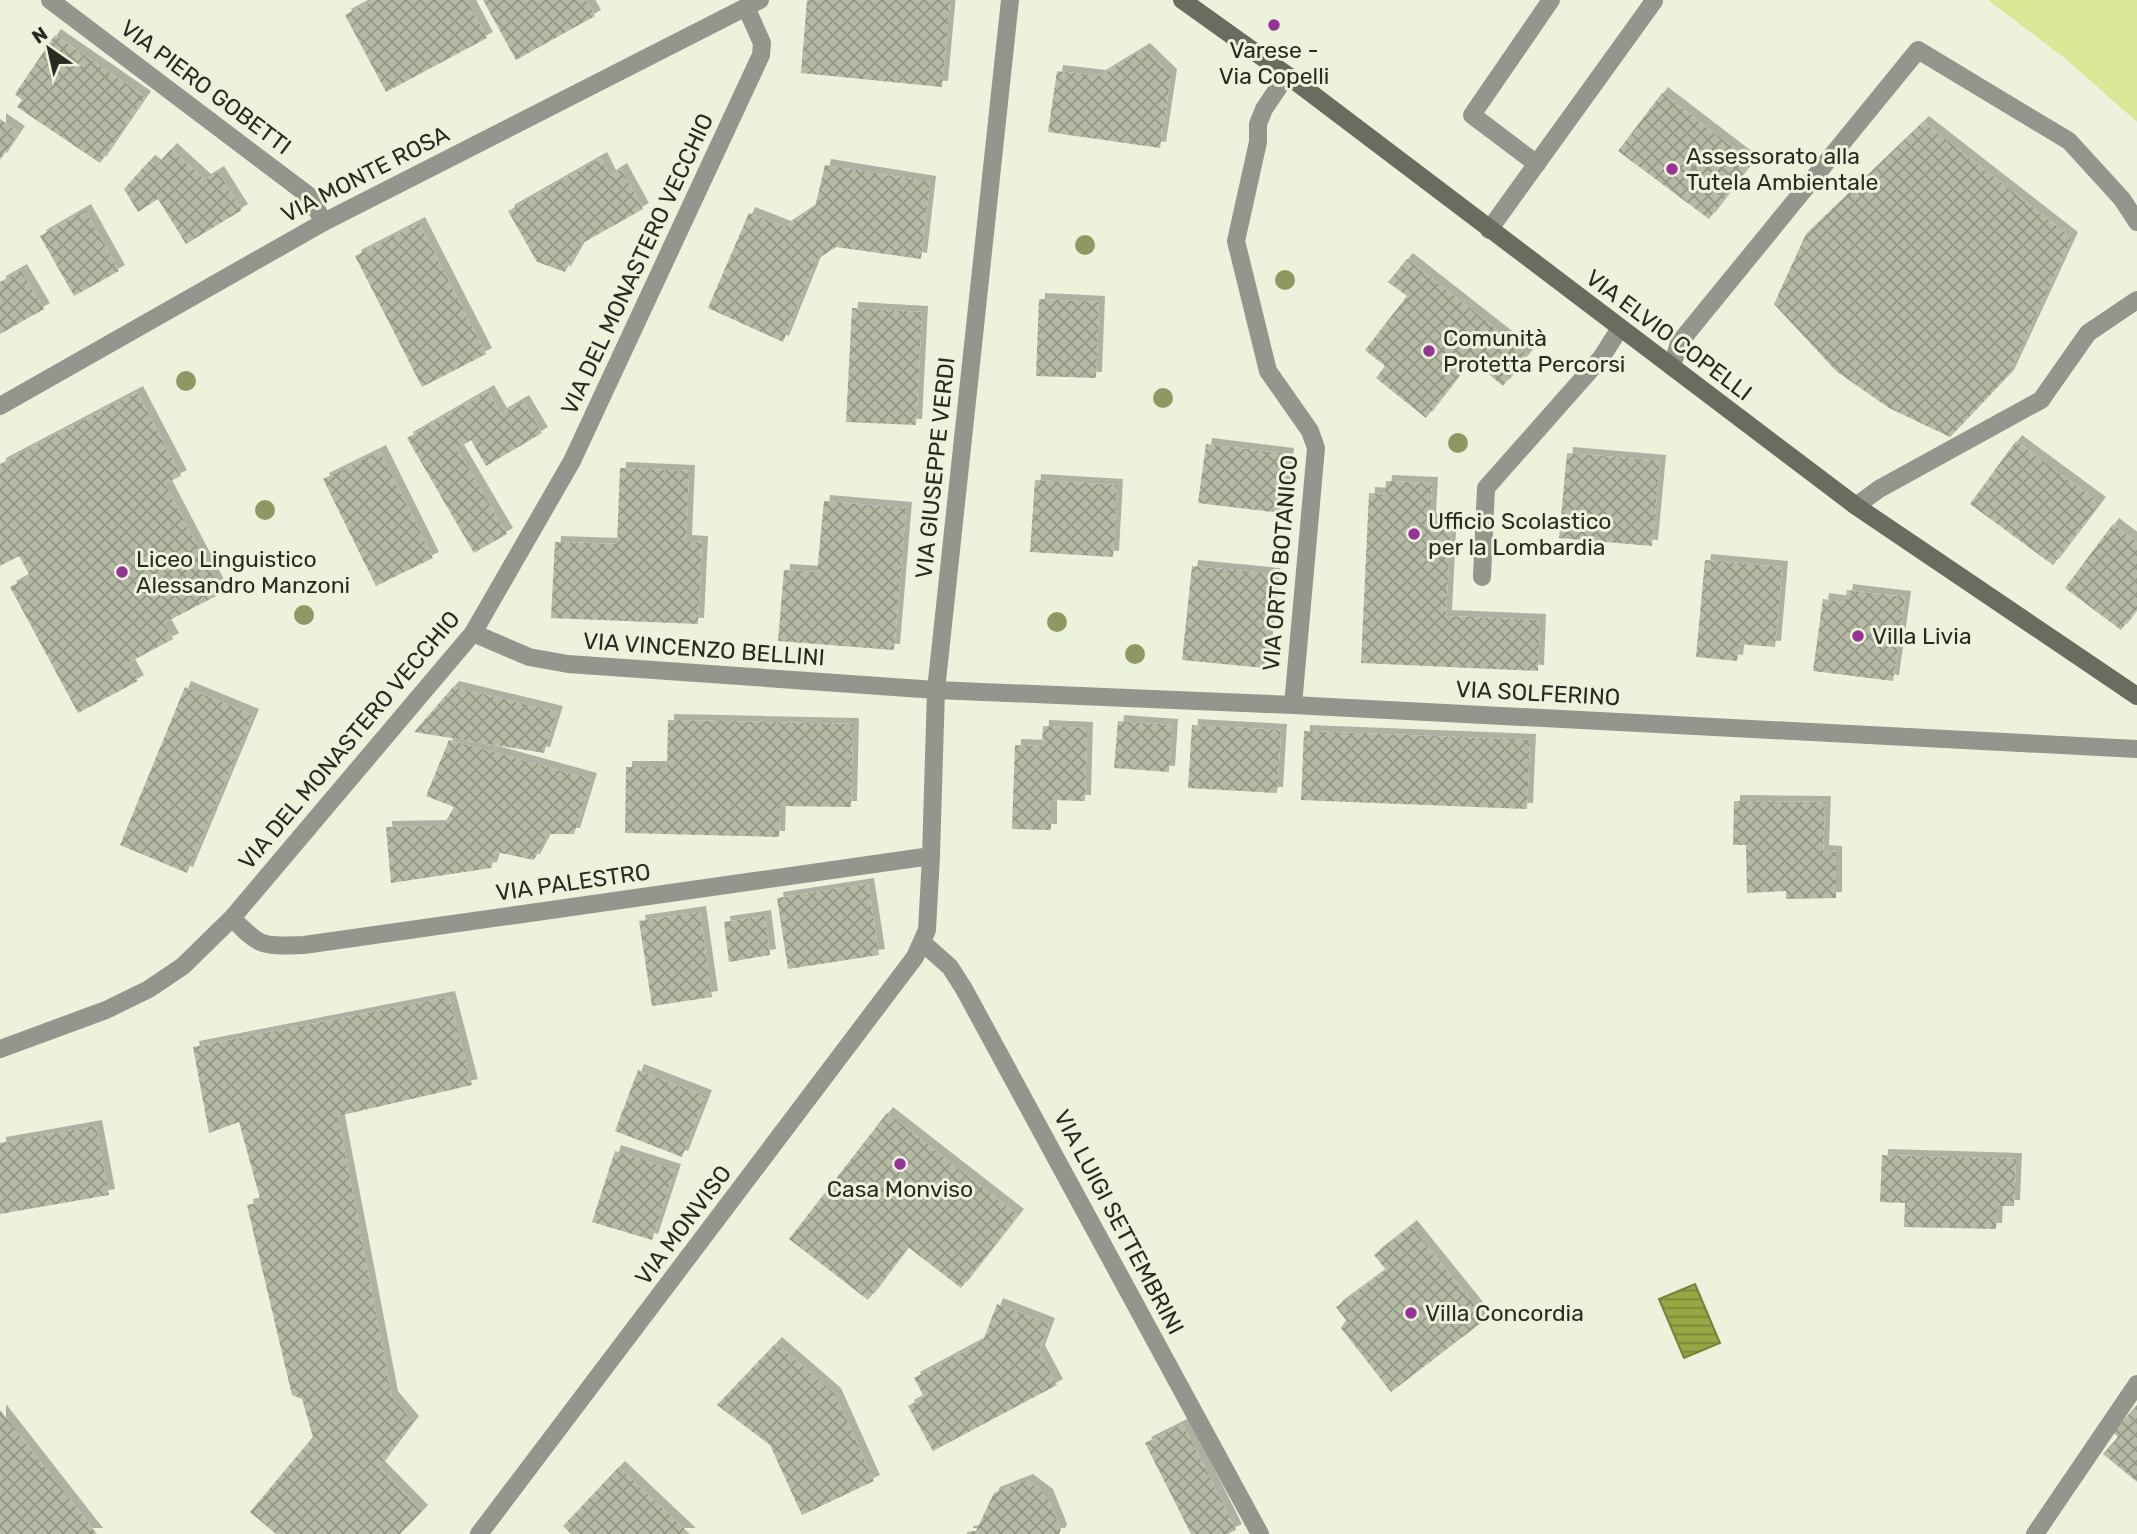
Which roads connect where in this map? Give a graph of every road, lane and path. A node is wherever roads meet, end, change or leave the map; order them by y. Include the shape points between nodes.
1 (50, 0) edge
2 (1010, 0) edge
3 (1182, 0) edge
4 (1550, 0) edge
5 (1652, 0) edge
6 (753, 4) edge
7 (1287, 75) junction
8 (1537, 164) junction
9 (324, 222) junction
10 (2137, 222) edge
11 (1489, 230) junction
12 (2137, 300) edge
13 (1620, 328) junction
14 (1672, 367) junction
15 (0, 406) edge
16 (1856, 506) junction
17 (1482, 577) dead end
18 (473, 633) junction
19 (936, 690) junction
20 (2137, 696) edge
21 (1293, 705) junction
22 (2137, 749) edge
23 (931, 856) junction
24 (232, 918) junction
25 (923, 943) junction
26 (0, 1049) edge
27 (2137, 1384) edge
28 (479, 1534) edge
29 (1260, 1534) edge
30 (2035, 1534) edge

1 - 9 street, VIA PIERO GOBETTI via 308,195
2 - 19 street, VIA GIUSEPPE VERDI
3 - 7 main road, VIA ELVIO COPELLI
4 - 8 street via 1472,115
5 - 8 street
6 - 9 street, VIA MONTE ROSA
6 - 18 street, VIA DEL MONASTERO VECCHIO via 761,55 572,461
7 - 11 main road, VIA ELVIO COPELLI
7 - 21 street, VIA ORTO BOTANICO via 1258,124 1236,241 1268,371 1310,430 1315,447
8 - 11 street
9 - 15 street, VIA MONTE ROSA
10 - 14 street via 2070,141 1918,50 1679,343
11 - 13 main road, VIA ELVIO COPELLI
12 - 16 street via 2088,333 2041,400 1878,489
13 - 14 main road, VIA ELVIO COPELLI
13 - 17 street via 1601,358 1486,488
14 - 16 main road, VIA ELVIO COPELLI
16 - 20 main road, VIA ELVIO COPELLI
18 - 19 street, VIA VINCENZO BELLINI via 529,657 568,664
18 - 24 street, VIA DEL MONASTERO VECCHIO
19 - 21 street, VIA SOLFERINO
19 - 23 street, VIA GIUSEPPE VERDI
21 - 22 street, VIA SOLFERINO
23 - 24 street, VIA PALESTRO via 304,944 255,941
23 - 25 street, VIA GIUSEPPE VERDI
24 - 26 street, VIA DEL MONASTERO VECCHIO via 183,966 149,989
25 - 28 street, VIA MONVISO
25 - 29 street, VIA LUIGI SETTEMBRINI via 946,962 964,989
27 - 30 street

